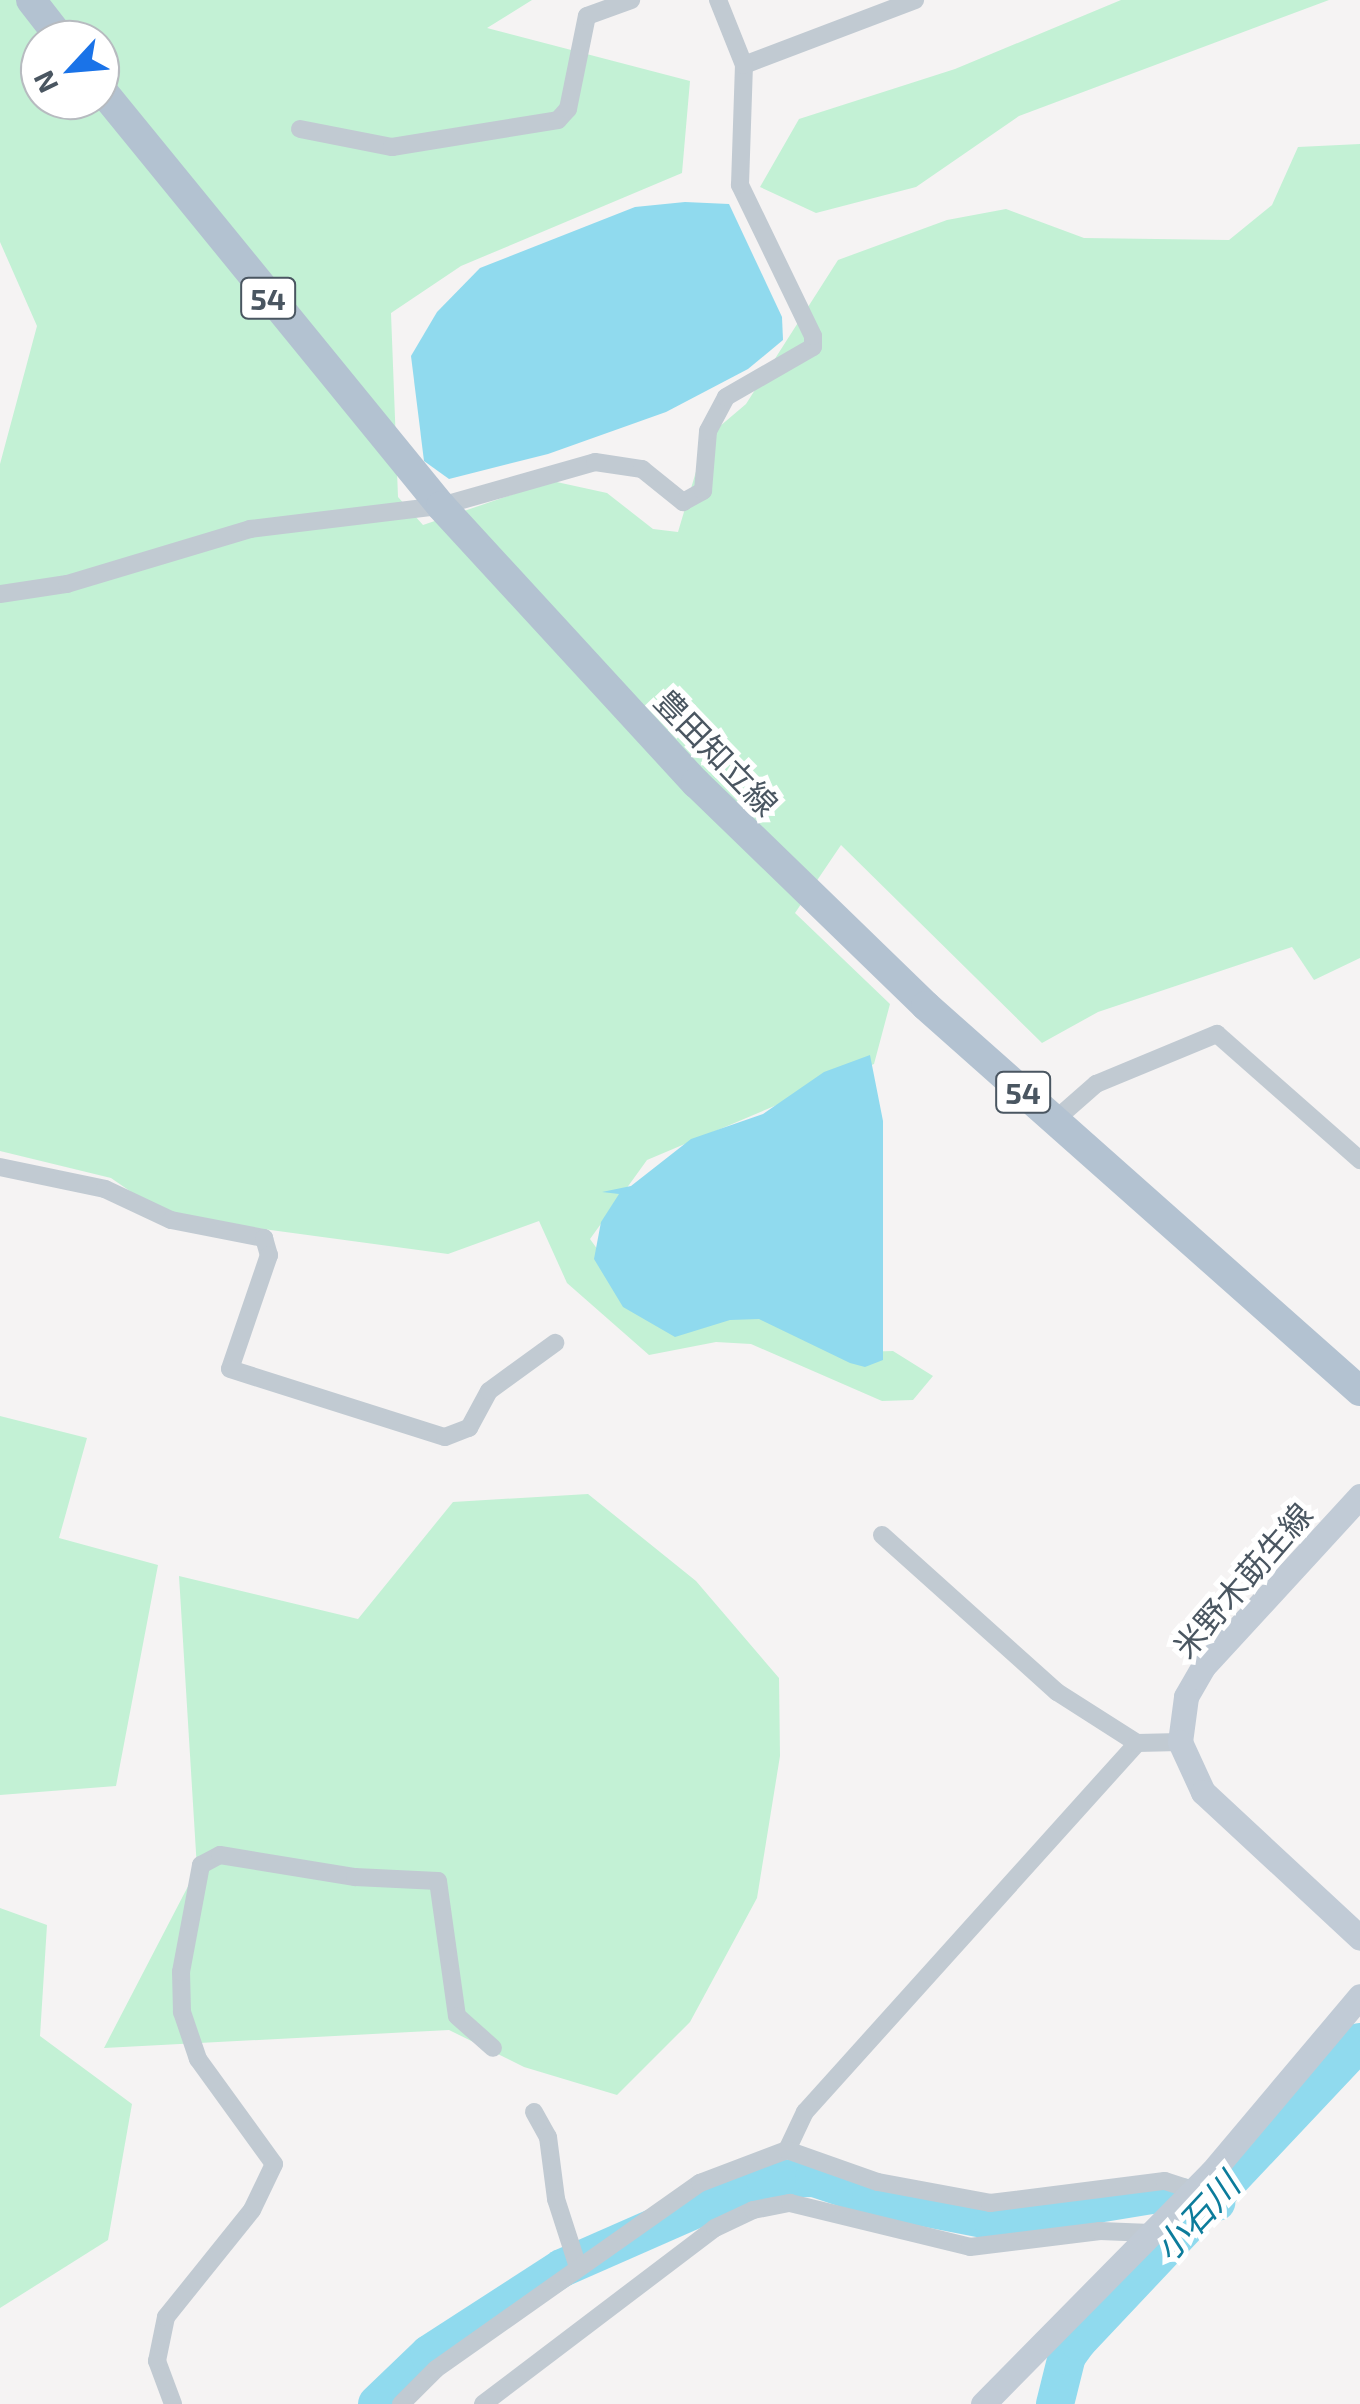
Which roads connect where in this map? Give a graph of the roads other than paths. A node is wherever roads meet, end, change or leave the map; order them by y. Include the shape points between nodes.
1 (31, 0) edge
2 (631, 0) edge
3 (718, 0) edge
4 (914, 0) edge
5 (46, 20) edge
6 (744, 65) junction
7 (120, 113) edge
8 (300, 129) dead end
9 (441, 506) junction
10 (0, 594) edge
11 (1055, 1120) junction
12 (1360, 1160) edge
13 (0, 1167) edge
14 (555, 1343) dead end
15 (1360, 1391) edge
16 (1360, 1496) edge
17 (882, 1535) dead end
18 (1180, 1742) junction
19 (1137, 1743) junction
20 (1360, 1938) edge
21 (1360, 1996) edge
22 (493, 2048) dead end
23 (534, 2112) dead end
24 (787, 2150) junction
25 (1194, 2190) junction
26 (1151, 2233) junction
27 (578, 2267) junction
28 (173, 2404) edge
29 (400, 2404) edge
30 (484, 2404) edge
31 (983, 2404) edge

1 - 5 main road
2 - 8 street via 587,16 568,109 558,120 392,148
3 - 6 street
4 - 6 street
6 - 9 street via 740,185 812,347 726,398 708,431 706,484 683,502 642,469 595,462
7 - 9 main road, 豊田知立線 / 54
9 - 10 street via 250,529 67,584
9 - 11 main road, 豊田知立線 / 54 via 696,783
11 - 12 street via 1096,1084 1217,1034
11 - 15 main road, 豊田知立線 / 54
13 - 14 street via 105,1189 172,1220 264,1238 268,1256 230,1369 444,1437 469,1428 489,1391
16 - 18 main road, 米野木莇生線 via 1203,1667 1186,1697
17 - 19 street via 1057,1692
18 - 19 street
18 - 20 main road via 1203,1792
19 - 24 street via 805,2112
21 - 25 main road
22 - 28 street via 457,2016 438,1881 355,1877 220,1854 200,1865 181,1972 182,2012 198,2059 274,2164 252,2210 166,2317 157,2362
23 - 27 street via 548,2137 556,2200
24 - 25 street via 878,2182 990,2203 1166,2182
24 - 27 street via 700,2183
25 - 26 main road
26 - 30 street via 1100,2231 970,2247 790,2203 774,2205 714,2228
26 - 31 main road
27 - 29 street via 506,2325 436,2369

